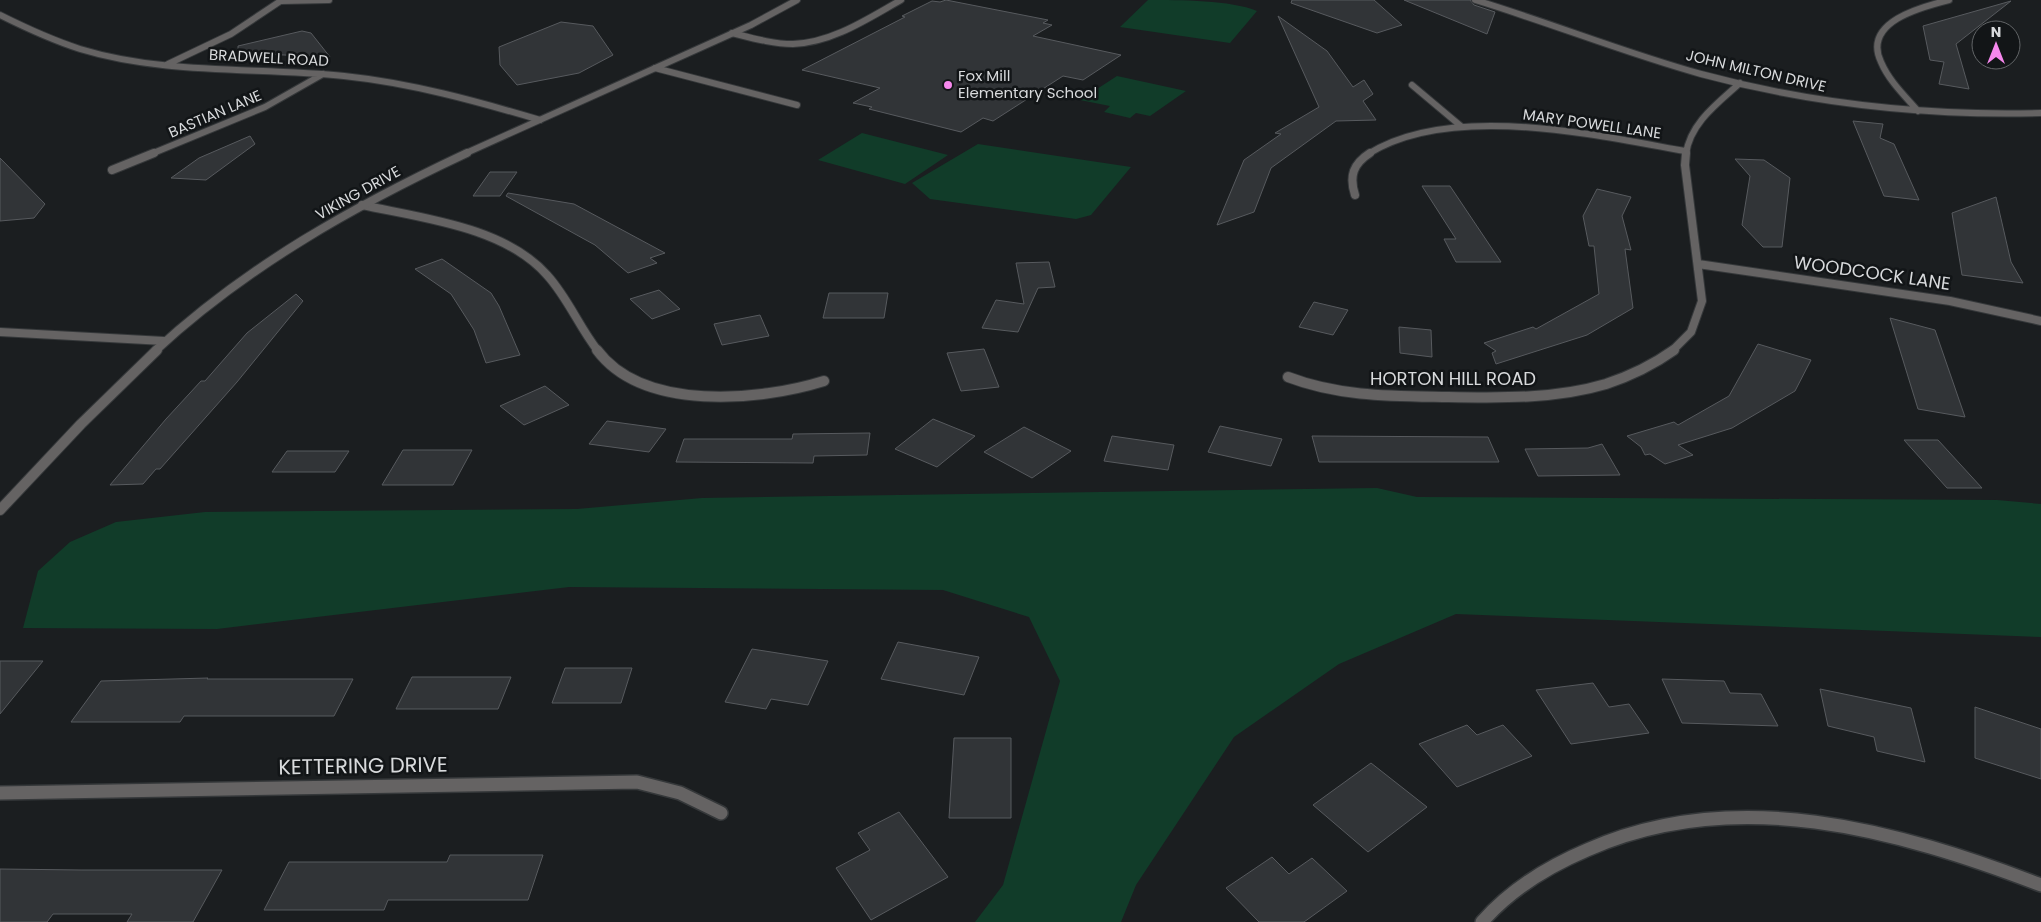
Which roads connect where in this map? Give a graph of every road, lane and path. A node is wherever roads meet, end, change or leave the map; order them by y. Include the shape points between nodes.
1 (282, 0) edge
2 (329, 0) edge
3 (797, 0) edge
4 (901, 0) edge
5 (1475, 0) edge
6 (1949, 0) edge
7 (0, 15) edge
8 (732, 33) junction
9 (166, 65) junction
10 (655, 68) junction
11 (323, 74) junction
12 (1740, 84) junction
13 (1412, 85) dead end
14 (798, 105) dead end
15 (1918, 111) junction
16 (2041, 113) edge
17 (540, 120) junction
18 (1462, 128) junction
19 (1685, 151) junction
20 (112, 170) dead end
21 (1355, 195) dead end
22 (362, 205) junction
23 (1698, 264) junction
24 (2041, 321) edge
25 (0, 332) edge
26 (164, 341) junction
27 (1288, 377) dead end
28 (824, 381) dead end
29 (0, 510) edge
30 (0, 793) edge
31 (721, 813) dead end
32 (2041, 885) edge
33 (1482, 922) edge

1 - 2 street
1 - 9 street via 231,34
3 - 8 street, VIKING DRIVE
4 - 8 street via 811,42 782,44
5 - 12 street, JOHN MILTON DRIVE via 1678,67
6 - 15 street via 1903,15 1883,30 1878,43 1886,71
7 - 9 street, BRADWELL ROAD via 24,29 69,47
8 - 10 street, VIKING DRIVE
9 - 11 street, BRADWELL ROAD
10 - 14 street
10 - 17 street, VIKING DRIVE
11 - 17 street, BRADWELL ROAD via 421,87
11 - 20 street, BASTIAN LANE via 235,121
12 - 15 street, JOHN MILTON DRIVE
12 - 19 street, HORTON HILL ROAD via 1695,127
13 - 18 street
15 - 16 street, JOHN MILTON DRIVE
17 - 22 street, VIKING DRIVE via 427,171
18 - 19 street, MARY POWELL LANE via 1539,128
18 - 21 street, MARY POWELL LANE via 1417,134 1395,141 1363,158 1352,171 1350,183
19 - 23 street, HORTON HILL ROAD
22 - 26 street, VIKING DRIVE via 275,257
22 - 28 street via 463,229 516,251 536,264 552,281 600,353 626,374 650,385 678,393 733,398 765,396
23 - 24 street, WOODCOCK LANE via 1950,301
23 - 27 street, HORTON HILL ROAD via 1702,301 1698,319 1688,336 1648,367 1609,382 1541,395 1495,398 1354,395 1324,390
25 - 26 street
26 - 29 street, VIKING DRIVE via 100,402
30 - 31 street, KETTERING DRIVE via 637,782 673,789
32 - 33 street via 1988,863 1911,840 1836,824 1758,816 1695,819 1637,830 1580,850 1528,879 1497,904

